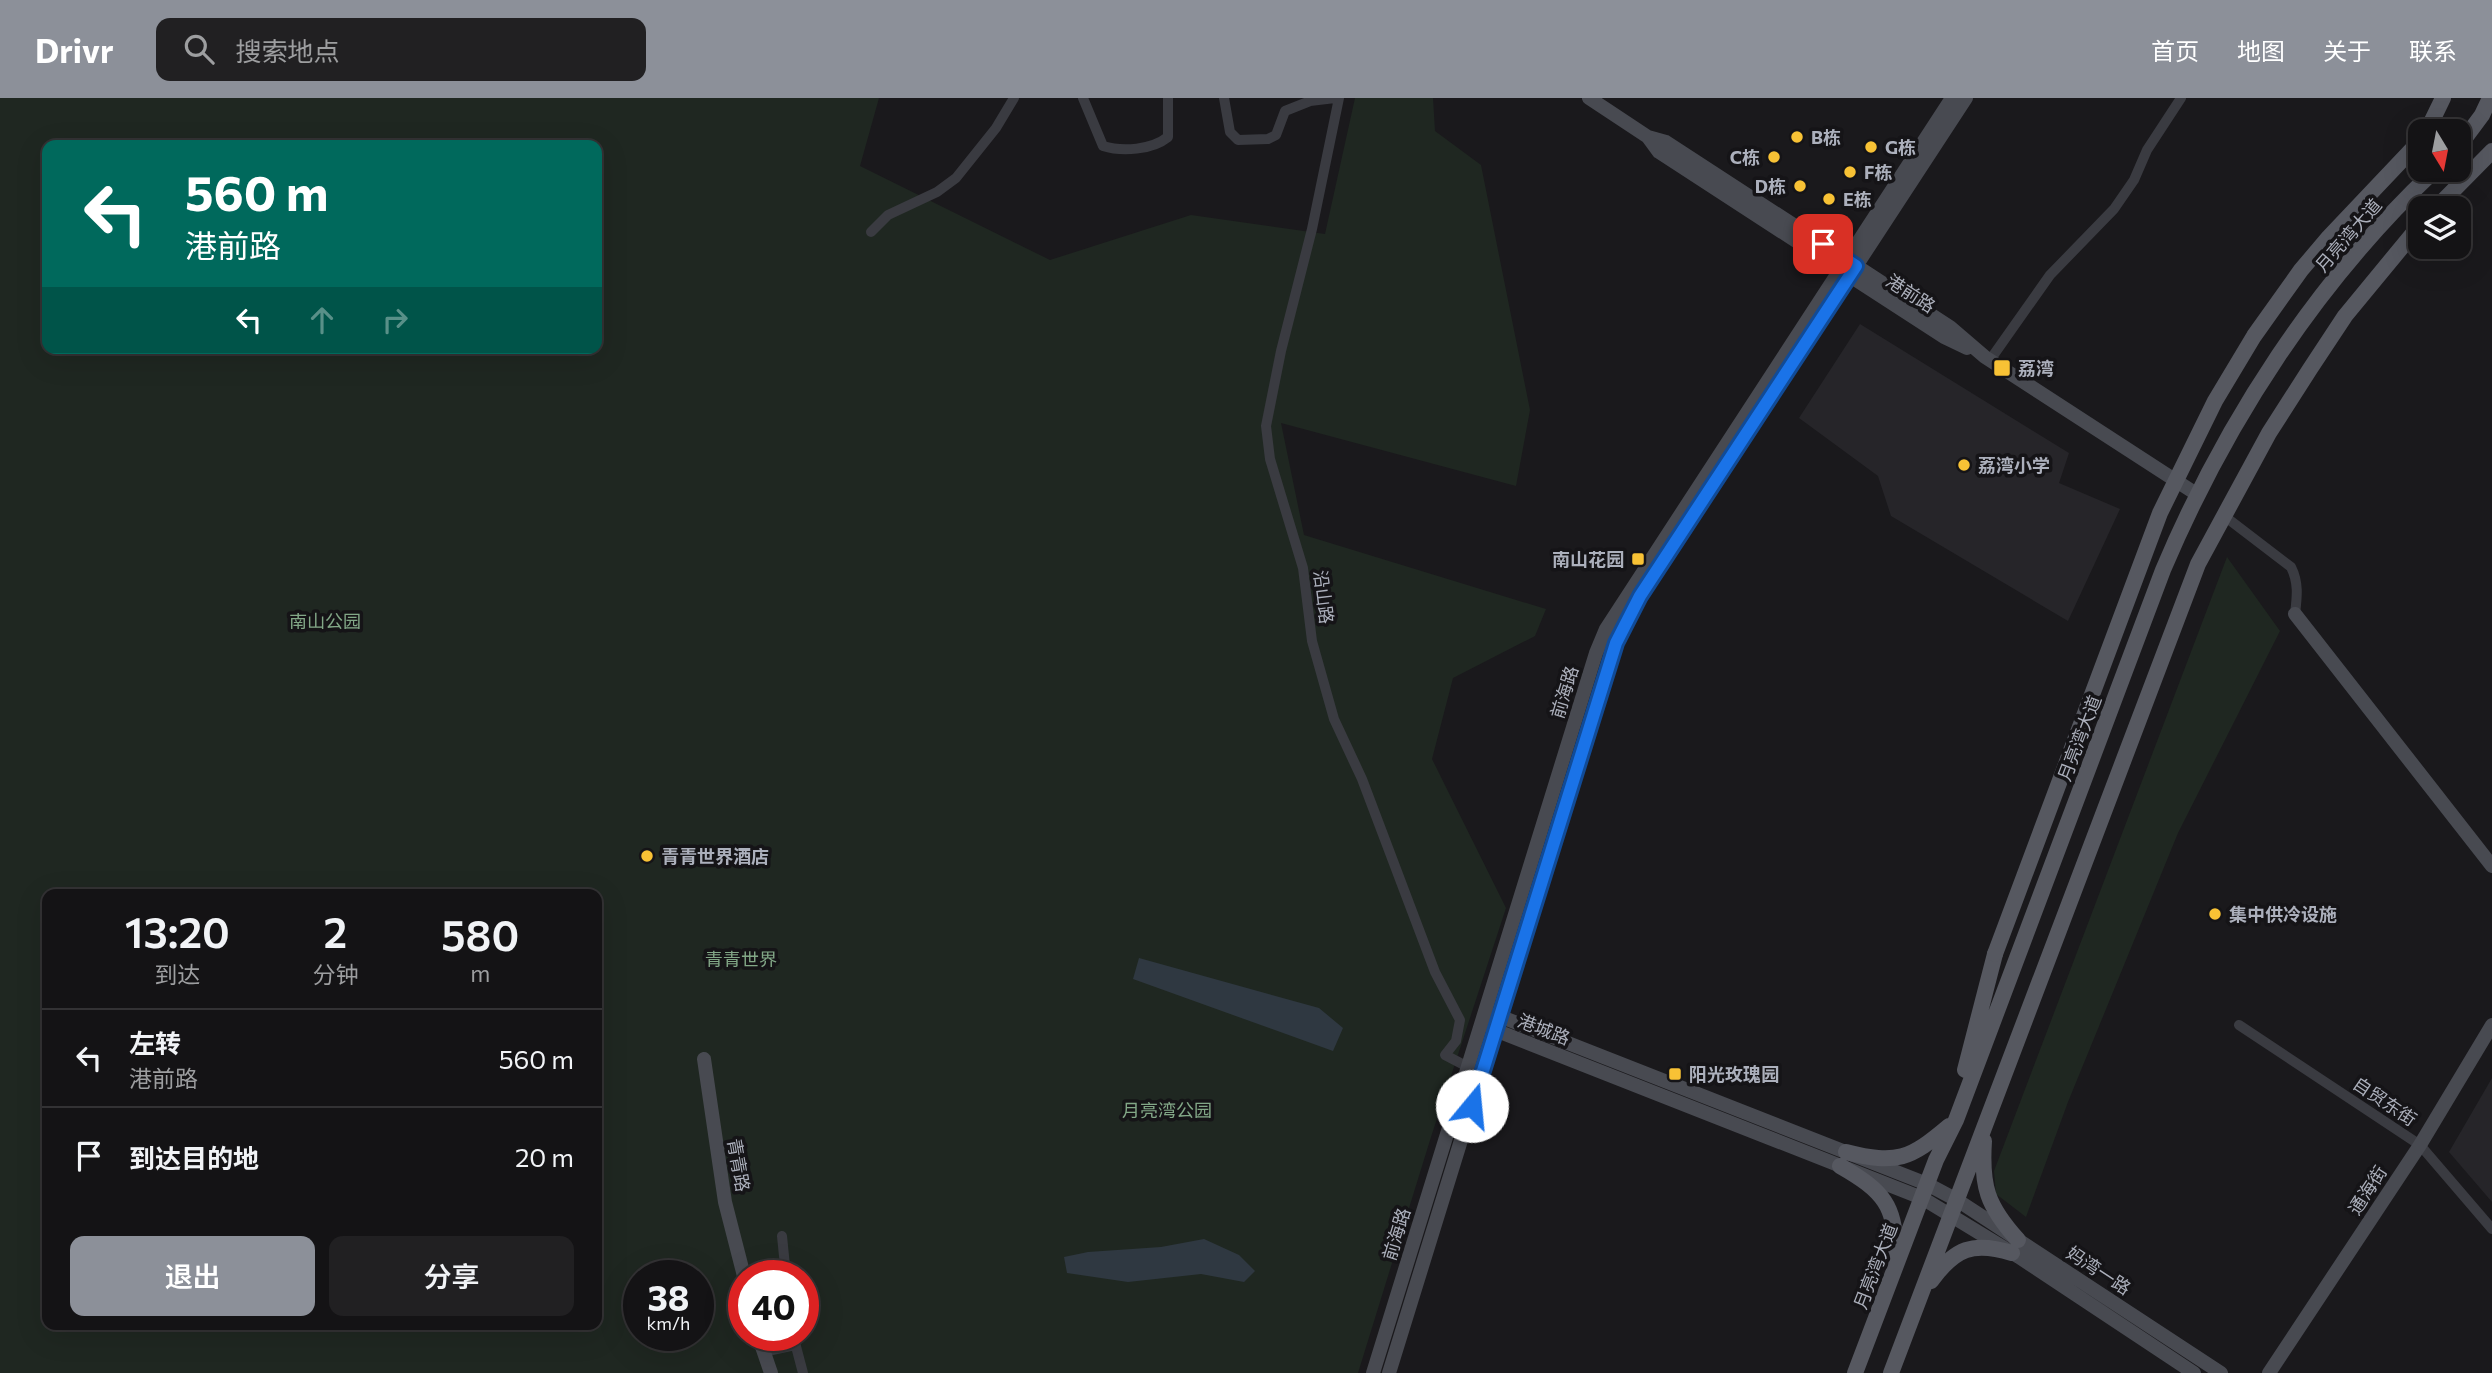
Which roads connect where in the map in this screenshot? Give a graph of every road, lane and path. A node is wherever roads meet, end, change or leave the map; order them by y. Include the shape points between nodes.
1 (1014, 98) edge
2 (1083, 98) edge
3 (1168, 98) edge
4 (1224, 98) edge
5 (1337, 98) edge
6 (1589, 98) edge
7 (1952, 98) edge
8 (1966, 98) edge
9 (2181, 98) edge
10 (2443, 98) edge
11 (2490, 98) edge
12 (2433, 119) edge
13 (2492, 120) edge
14 (2471, 130) edge
15 (2471, 137) edge
16 (2492, 152) edge
17 (2408, 154) edge
18 (2423, 182) edge
19 (2448, 196) edge
20 (871, 232) dead end
21 (2408, 240) edge
22 (1848, 268) junction
23 (1987, 358) junction
24 (2198, 495) junction
25 (2223, 515) junction
26 (2295, 614) joint
27 (2492, 866) edge
28 (1483, 1018) junction
29 (1497, 1023) junction
30 (2239, 1025) dead end
31 (2492, 1025) edge
32 (704, 1059) dead end
33 (1468, 1067) junction
34 (1959, 1112) junction
35 (1988, 1117) junction
36 (2420, 1145) junction
37 (1843, 1159) junction
38 (1925, 1191) junction
39 (1954, 1207) junction
40 (2492, 1229) edge
41 (782, 1236) dead end
42 (2015, 1246) junction
43 (740, 1260) edge
44 (784, 1260) edge
45 (1891, 1280) junction
46 (1919, 1297) junction
47 (797, 1351) edge
48 (763, 1352) edge
49 (771, 1373) edge
50 (803, 1373) edge
51 (1373, 1373) edge
52 (1389, 1373) edge
53 (1855, 1373) edge
54 (1891, 1373) edge
55 (2194, 1373) edge
56 (2221, 1373) edge
57 (2269, 1373) edge

1 - 20 street via 956,178 888,215
2 - 3 street via 1103,146 1116,150 1159,144 1168,137
4 - 5 street via 1230,132 1238,140 1268,139 1276,135 1285,111 1310,101
5 - 33 street, 沿山路 via 1266,426 1303,568 1312,641 1334,719 1362,779 1435,972 1460,1020 1456,1041 1446,1055
6 - 22 street, 港前路 via 1648,137 1666,142
7 - 22 street, 前海路
8 - 22 street, 前海路
9 - 23 street via 2114,209 2054,270
10 - 12 main road
11 - 14 main road
13 - 15 main road
16 - 19 main road
17 - 34 main road, bridge via 2301,270 2254,336 2210,411 2156,524 1994,954 1962,1081
18 - 24 main road, 月亮湾大道 via 2375,231 2290,338
21 - 25 main road via 2324,348
22 - 23 street, 港前路 via 1950,327
22 - 28 street, 前海路 via 1606,629
22 - 29 street, 前海路 via 1627,618 1608,665
23 - 24 street, 港前路
24 - 34 main road, 月亮湾大道 via 2163,570
25 - 26 street via 2291,567 2298,588
25 - 35 main road via 2198,564
26 - 27 street
28 - 29 street, 港城路
28 - 33 street, 前海路
29 - 37 street, 港城路
29 - 52 street, 前海路
30 - 36 street, 自贸东街
31 - 36 street, 通海街
32 - 43 street, 青青路 via 723,1190
33 - 51 street, 前海路
34 - 37 main road via 1914,1153
34 - 38 main road, 月亮湾大道
35 - 39 main road
35 - 42 main road via 1985,1191
36 - 40 street, 自贸东街
36 - 57 street, 通海街
37 - 38 street, 港城路
37 - 45 main road via 1888,1203 1895,1235
38 - 39 street, 港城路
38 - 45 main road, 月亮湾大道
39 - 42 street, 妈湾一路
39 - 46 main road
41 - 44 street
42 - 46 main road via 1975,1246 1958,1253 1947,1260
42 - 55 street, 妈湾一路
42 - 56 street, 妈湾一路
45 - 53 main road, 月亮湾大道
46 - 54 main road
47 - 50 street
48 - 49 street

